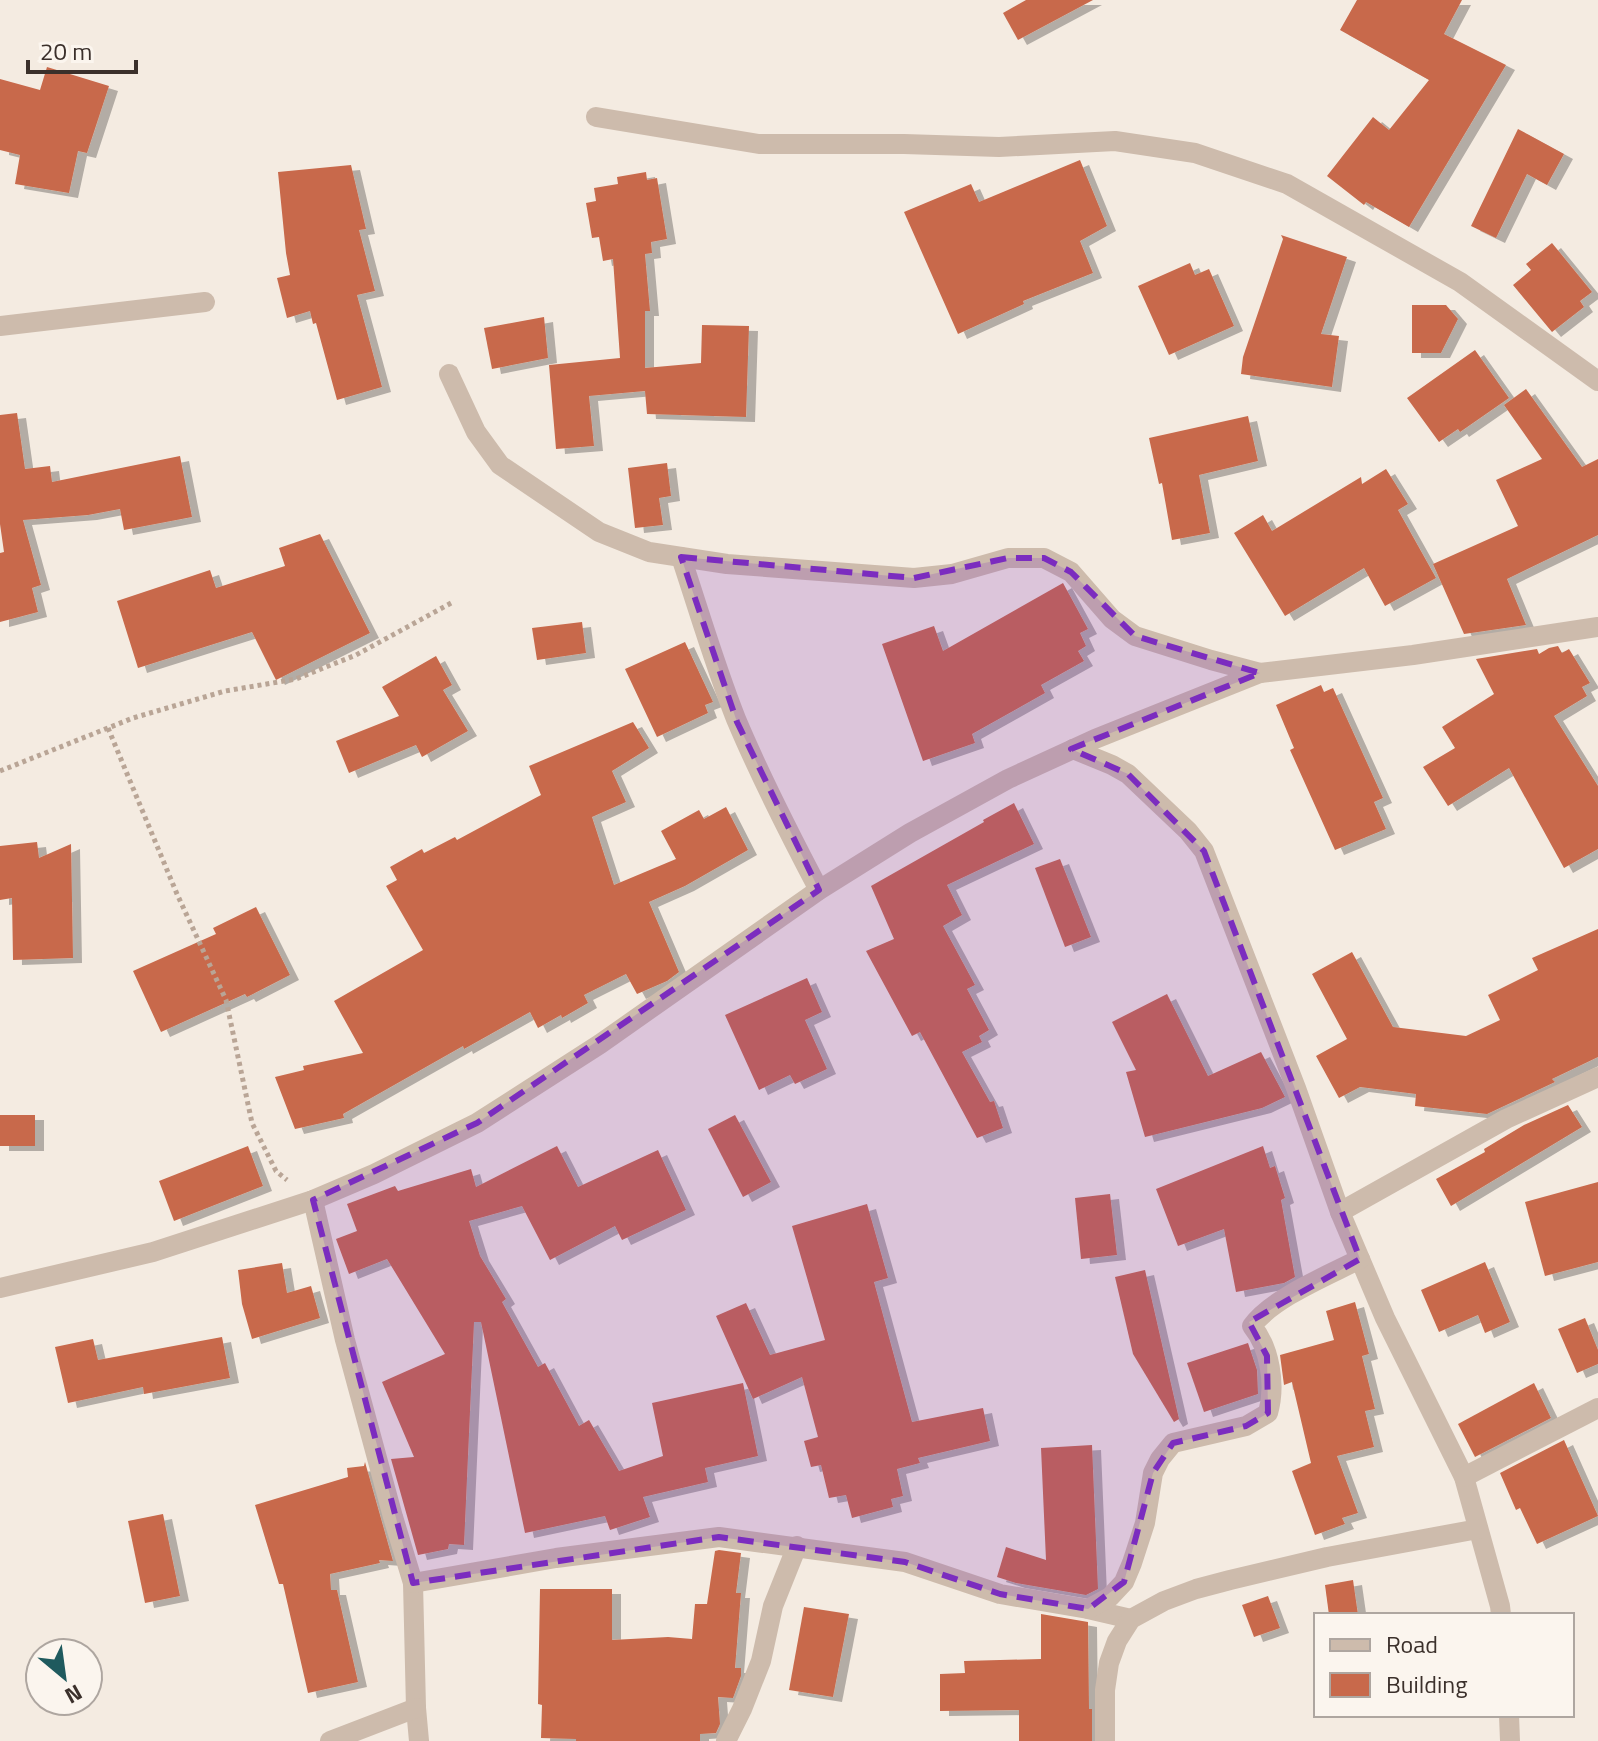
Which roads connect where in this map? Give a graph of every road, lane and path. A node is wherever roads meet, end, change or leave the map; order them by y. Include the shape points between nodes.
1 (596, 117) dead end
2 (205, 302) dead end
3 (0, 326) edge
4 (449, 374) dead end
5 (1598, 381) edge
6 (681, 557) junction
7 (453, 602) dead end
8 (1598, 627) edge
9 (1260, 673) junction
10 (108, 728) junction
11 (1073, 749) junction
12 (0, 771) edge
13 (819, 890) junction
14 (1598, 1077) edge
15 (313, 1200) junction
16 (1340, 1212) junction
17 (1360, 1259) junction
18 (0, 1288) edge
19 (1598, 1408) edge
20 (1464, 1477) junction
21 (1478, 1529) junction
22 (797, 1546) junction
23 (413, 1583) junction
24 (1088, 1609) junction
25 (1501, 1613) edge
26 (1131, 1619) junction
27 (416, 1708) junction
28 (1509, 1717) edge
29 (330, 1741) edge
30 (419, 1741) edge
31 (726, 1741) edge
32 (1105, 1741) edge
33 (1510, 1741) edge

1 - 5 street via 759,144 999,147 1115,141 1195,153 1287,184 1447,274
2 - 3 street
4 - 6 street via 476,432 500,465 599,532 649,552
6 - 9 street via 914,578 1008,558 1044,558 1071,572 1112,619 1135,636
6 - 13 street via 737,722
7 - 10 path via 356,655 296,679 225,691
8 - 9 street
9 - 11 street
10 - 12 path
10 - 15 path via 226,1000 252,1123 276,1171
11 - 13 street via 938,817
11 - 16 street via 1128,774 1204,851
13 - 15 street via 477,1123
14 - 16 street via 1506,1119
15 - 18 street via 153,1252
15 - 23 street via 345,1340
16 - 17 street
17 - 20 street
17 - 24 street via 1260,1315 1252,1326 1267,1356 1272,1387 1268,1413 1246,1426 1173,1443 1153,1473 1145,1523 1124,1582
19 - 20 street
20 - 21 street
21 - 25 street
21 - 26 street via 1230,1580 1164,1601
22 - 23 street via 719,1537
22 - 24 street via 905,1562 1000,1594
22 - 31 street via 773,1606 761,1661
23 - 27 street
24 - 26 street
26 - 32 street via 1109,1663
27 - 29 street
27 - 30 street
28 - 33 street

